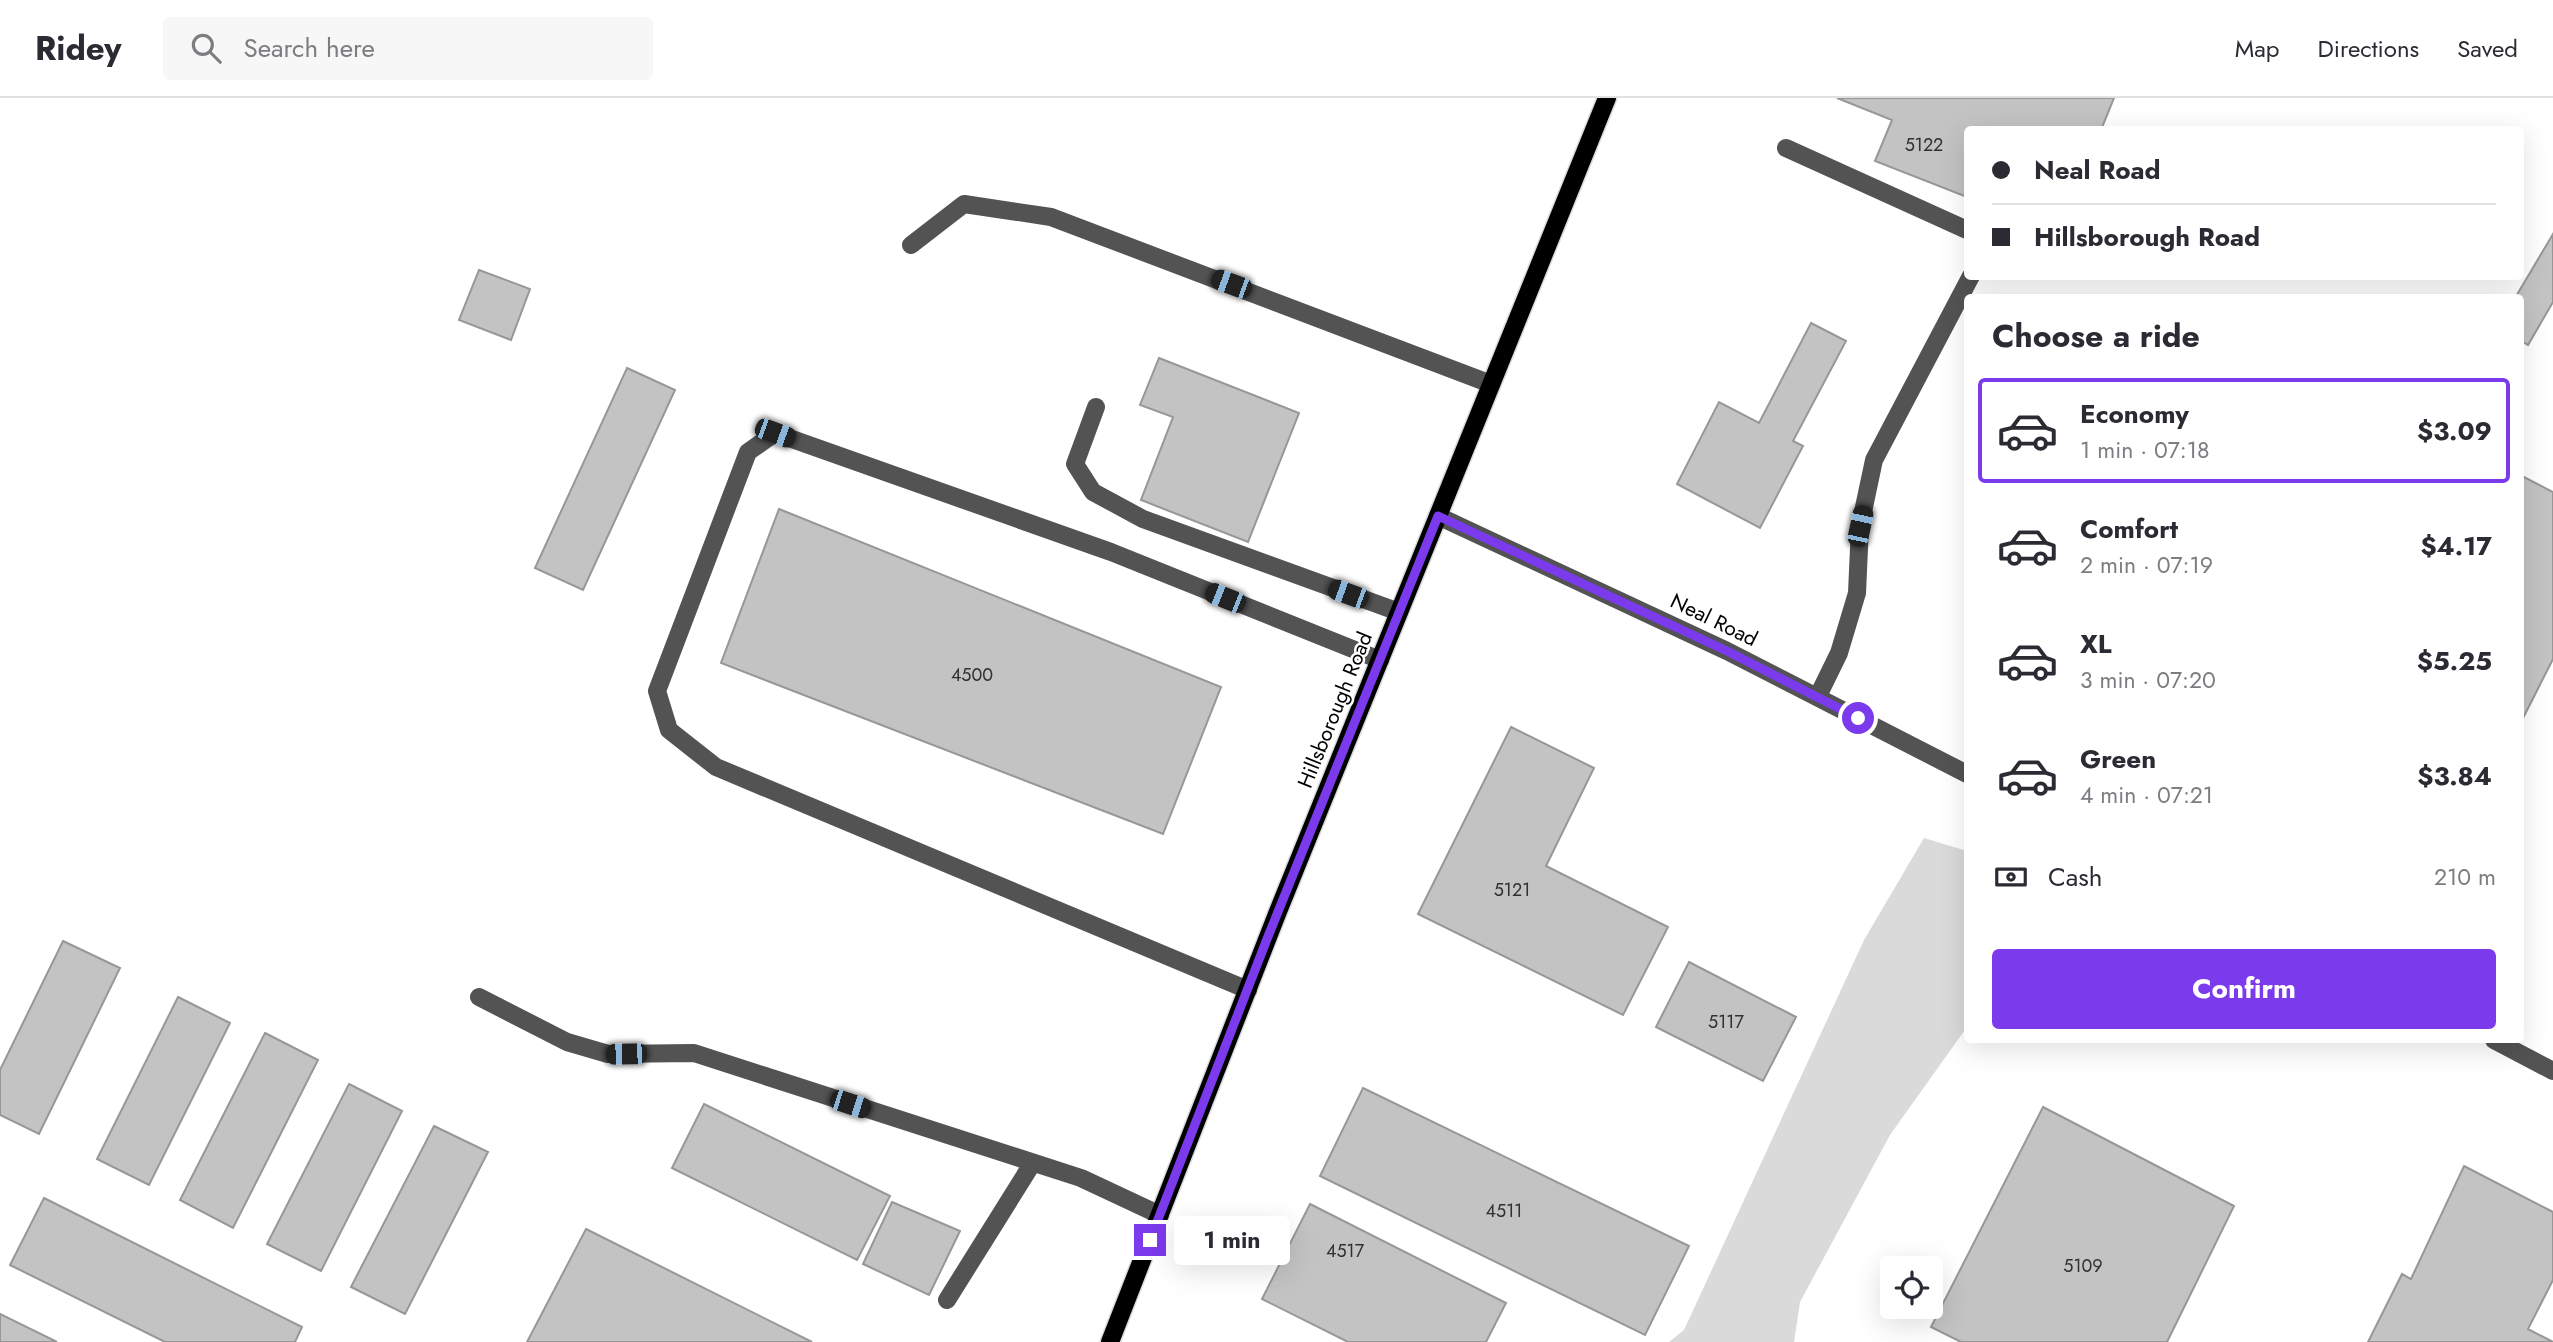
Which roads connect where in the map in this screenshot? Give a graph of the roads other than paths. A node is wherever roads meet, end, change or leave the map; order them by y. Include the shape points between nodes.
1 (1607, 98) edge
2 (1786, 148) dead end
3 (1964, 229) edge
4 (911, 245) dead end
5 (1969, 280) edge
6 (1491, 384) junction
7 (1096, 407) dead end
8 (1438, 516) junction
9 (1399, 612) junction
10 (1380, 660) junction
11 (1818, 696) junction
12 (1964, 772) edge
13 (1248, 990) junction
14 (480, 997) dead end
15 (2500, 1043) edge
16 (2553, 1071) edge
17 (1032, 1164) junction
18 (1160, 1215) junction
19 (947, 1300) dead end
20 (1110, 1342) edge

1 - 6 main road, Hillsborough Road
2 - 3 street
4 - 6 street via 964,204 1051,217
5 - 11 street via 1874,460 1860,526 1857,593 1839,653
6 - 8 main road, Hillsborough Road
7 - 9 street via 1076,464 1093,492 1143,519
8 - 9 main road, Hillsborough Road
8 - 11 street, Neal Road
9 - 10 main road, Hillsborough Road
10 - 13 main road, Hillsborough Road
10 - 13 street via 1111,552 775,433 748,452 657,691 670,730 716,767
11 - 12 street, Neal Road
13 - 18 main road, Hillsborough Road
14 - 17 street via 567,1042 608,1054 694,1053
15 - 16 street
17 - 18 street via 1081,1178
17 - 19 street
18 - 20 main road, Hillsborough Road

